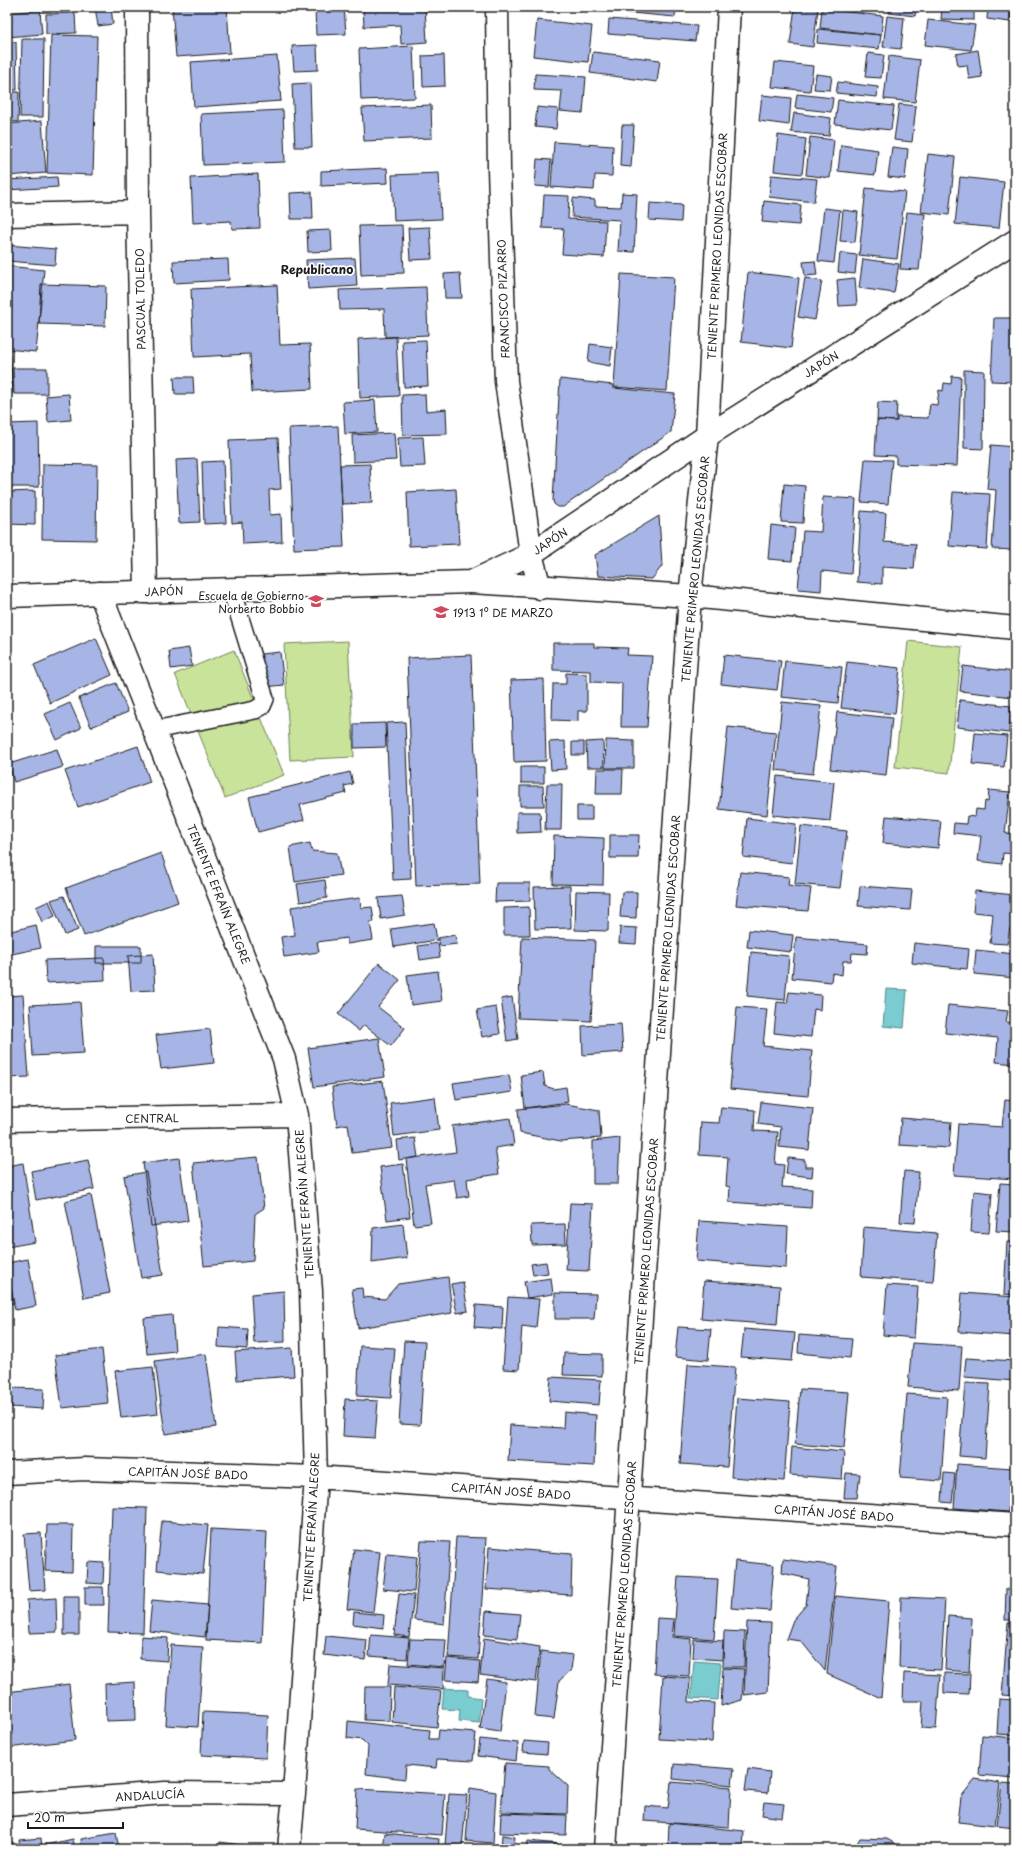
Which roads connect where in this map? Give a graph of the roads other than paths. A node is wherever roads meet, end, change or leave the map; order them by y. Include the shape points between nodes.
1 (137, 7) edge
2 (497, 7) edge
3 (728, 7) edge
4 (138, 212) junction
5 (7, 215) edge
6 (1015, 241) edge
7 (708, 436) junction
8 (531, 554) junction
9 (471, 582) junction
10 (540, 588) junction
11 (231, 589) junction
12 (146, 592) junction
13 (100, 593) junction
14 (7, 596) edge
15 (690, 596) junction
16 (1015, 628) edge
17 (154, 730) junction
18 (297, 1115) junction
19 (7, 1120) edge
20 (7, 1473) edge
21 (316, 1477) junction
22 (629, 1499) junction
23 (1015, 1525) edge
24 (294, 1794) junction
25 (7, 1805) edge
26 (289, 1849) edge
27 (605, 1849) edge

1 - 4 street, PASCUAL TOLEDO
2 - 8 street, FRANCISCO PIZARRO via 506,381
3 - 7 street, TENIENTE PRIMERO LEONIDAS ESCOBAR
4 - 5 street
4 - 12 street, PASCUAL TOLEDO
6 - 7 street, JAPÓN
7 - 8 street, JAPÓN
7 - 15 street, TENIENTE PRIMERO LEONIDAS ESCOBAR
8 - 9 street, JAPÓN
8 - 10 street, FRANCISCO PIZARRO
9 - 10 street
9 - 11 street, JAPÓN
10 - 15 street
11 - 12 street, JAPÓN
11 - 17 lane via 265,699 262,706 255,710
12 - 13 street, JAPÓN
13 - 14 street, JAPÓN
13 - 17 street, TENIENTE EFRAÍN ALEGRE
15 - 16 street
15 - 22 street, TENIENTE PRIMERO LEONIDAS ESCOBAR
17 - 18 street, TENIENTE EFRAÍN ALEGRE via 284,1059
18 - 19 street, CENTRAL
18 - 21 street, TENIENTE EFRAÍN ALEGRE via 311,1291
20 - 21 street, CAPITÁN JOSÉ BADO via 86,1469
21 - 22 street, CAPITÁN JOSÉ BADO
21 - 24 street, TENIENTE EFRAÍN ALEGRE
22 - 23 street, CAPITÁN JOSÉ BADO
22 - 27 street, TENIENTE PRIMERO LEONIDAS ESCOBAR
24 - 25 street, ANDALUCÍA via 165,1793
24 - 26 street, TENIENTE EFRAÍN ALEGRE

